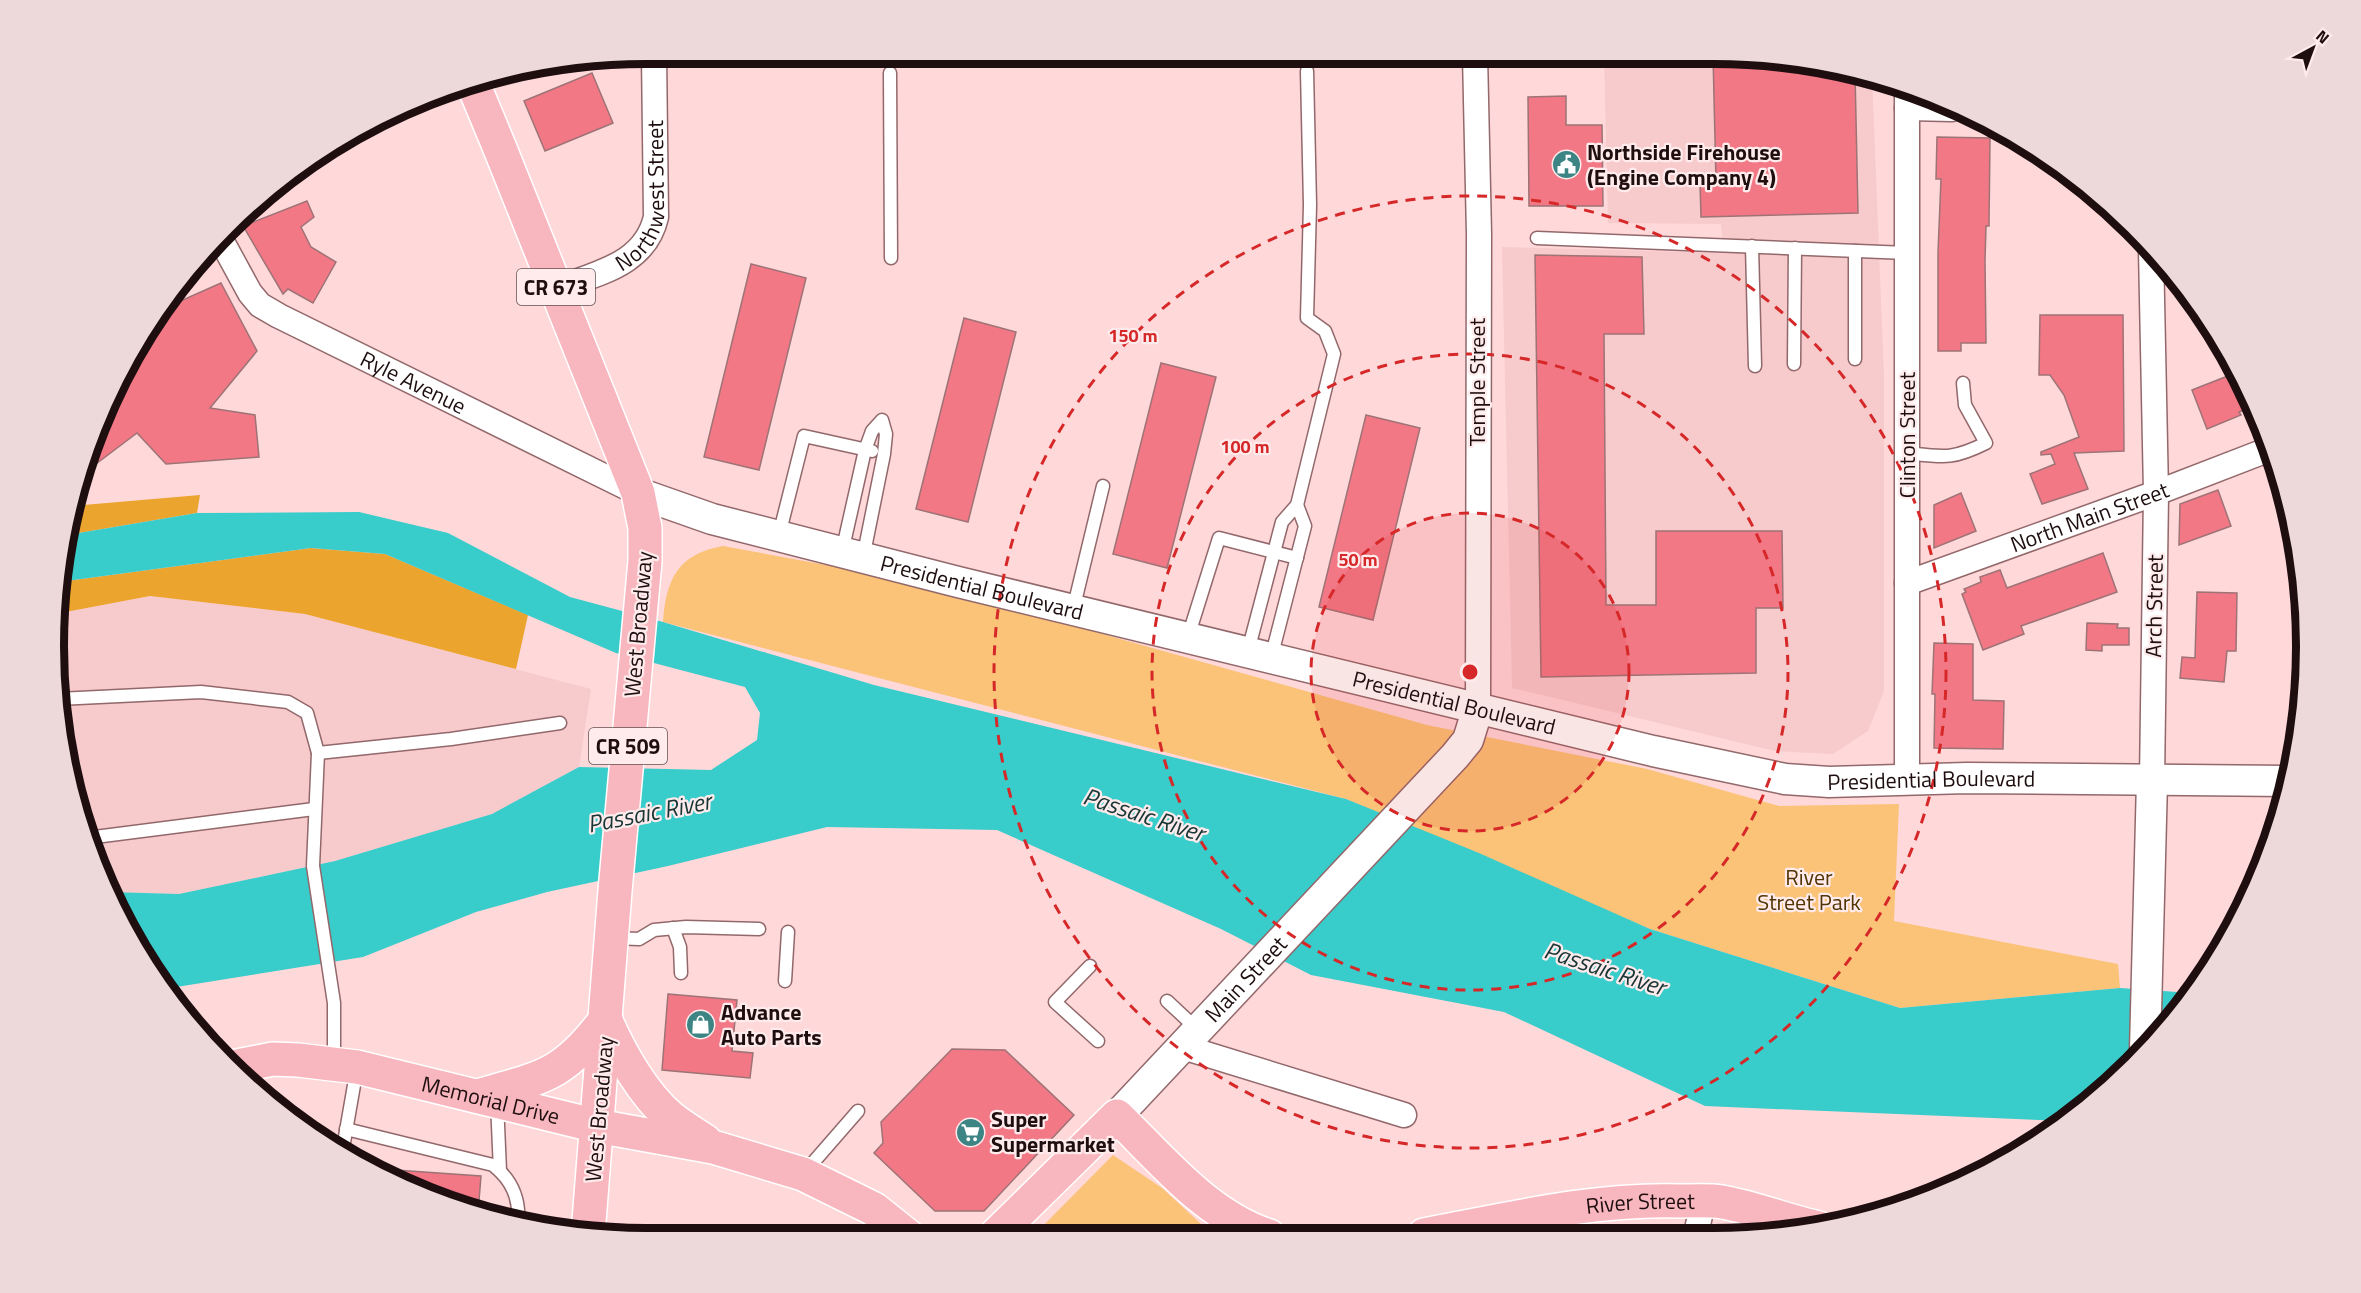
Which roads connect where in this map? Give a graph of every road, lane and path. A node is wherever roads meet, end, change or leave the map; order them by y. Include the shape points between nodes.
1 (654, 64) edge
2 (1475, 64) edge
3 (1307, 71) dead end
4 (890, 74) dead end
5 (476, 90) edge
6 (1907, 99) edge
7 (1537, 238) dead end
8 (224, 246) edge
9 (1752, 246) junction
10 (1795, 248) junction
11 (1855, 251) junction
12 (1907, 253) junction
13 (891, 258) dead end
14 (2151, 262) edge
15 (556, 289) junction
16 (1855, 359) dead end
17 (1794, 364) dead end
18 (1755, 366) dead end
19 (1964, 383) dead end
20 (865, 450) junction
21 (2263, 452) edge
22 (1907, 453) junction
23 (884, 454) junction
24 (1103, 486) dead end
25 (2156, 493) junction
26 (638, 494) junction
27 (1297, 505) junction
28 (779, 536) junction
29 (1273, 553) junction
30 (852, 556) junction
31 (1297, 558) junction
32 (1907, 583) junction
33 (1073, 610) junction
34 (1188, 638) junction
35 (1260, 655) junction
36 (67, 699) edge
37 (1478, 708) junction
38 (560, 723) dead end
39 (318, 753) junction
40 (1907, 779) junction
41 (2152, 781) junction
42 (2280, 781) edge
43 (314, 809) junction
44 (96, 837) edge
45 (674, 928) junction
46 (759, 929) dead end
47 (788, 932) dead end
48 (611, 938) junction
49 (1090, 966) dead end
50 (681, 973) dead end
51 (785, 981) dead end
52 (1167, 1001) dead end
53 (606, 1019) junction
54 (2145, 1037) edge
55 (1190, 1038) junction
56 (1098, 1041) dead end
57 (242, 1065) edge
58 (345, 1066) junction
59 (487, 1098) junction
60 (858, 1111) dead end
61 (1404, 1115) dead end
62 (1117, 1116) junction
63 (597, 1125) junction
64 (346, 1129) junction
65 (344, 1144) edge
66 (713, 1147) junction
67 (501, 1171) junction
68 (803, 1174) junction
69 (1703, 1202) junction
70 (517, 1214) edge
71 (1796, 1223) edge
72 (589, 1225) edge
73 (898, 1228) edge
74 (1002, 1228) edge
75 (1252, 1228) edge
76 (1465, 1228) edge
77 (1697, 1228) edge

1 - 15 street, Northwest Street via 653,230 640,250 620,265
2 - 37 street, Temple Street via 1479,234
3 - 27 lane via 1311,205 1307,318 1325,331 1334,354
4 - 13 lane
5 - 15 main road, West Broadway / CR 673
6 - 12 street, Clinton Street
7 - 9 lane
8 - 26 street, Ryle Avenue via 260,305
9 - 10 lane
9 - 18 lane
10 - 11 lane
10 - 17 lane
11 - 12 lane
11 - 16 lane
12 - 22 street, Clinton Street
14 - 25 street, Arch Street
15 - 26 main road, West Broadway / CR 673
19 - 22 lane via 1965,405 1986,443 1949,457
20 - 23 lane
20 - 23 lane via 872,430 882,420 886,434
20 - 28 lane via 804,436
20 - 30 lane
21 - 25 street, North Main Street
22 - 32 street, Clinton Street
23 - 30 lane
24 - 33 lane
25 - 32 street, North Main Street
25 - 41 street, Arch Street
26 - 28 street, Presidential Boulevard
26 - 48 main road, West Broadway / CR 509 via 645,528 645,561
27 - 29 lane via 1282,522
27 - 31 lane via 1305,526
28 - 30 street, Presidential Boulevard
29 - 31 lane
29 - 34 lane via 1219,538
29 - 35 lane
30 - 33 street, Presidential Boulevard
31 - 35 lane
32 - 40 street, Clinton Street
33 - 34 street, Presidential Boulevard
34 - 35 street, Presidential Boulevard
35 - 37 street, Presidential Boulevard
36 - 39 lane via 201,692 288,702 307,713
37 - 40 street, Presidential Boulevard via 1785,779
37 - 55 street, Main Street via 1468,740
38 - 39 lane via 451,740
39 - 43 lane
40 - 41 street, Presidential Boulevard
41 - 42 street, Presidential Boulevard
41 - 54 street, Arch Street
43 - 44 lane
43 - 58 lane via 313,866
45 - 46 lane
45 - 48 lane via 654,930 639,939
45 - 50 lane via 680,947
47 - 51 lane
48 - 53 main road, West Broadway / CR 509
49 - 56 lane via 1055,1002
52 - 55 lane
53 - 59 main road via 568,1063
53 - 63 main road, West Broadway / CR 509
53 - 66 main road via 618,1047 652,1099 670,1117
55 - 61 street
55 - 62 street, Main Street
57 - 58 main road, Memorial Drive via 273,1059
58 - 59 main road, Memorial Drive
58 - 64 lane
59 - 63 main road, Memorial Drive
59 - 67 lane
60 - 68 lane
62 - 74 main road, Main Street
62 - 75 main road via 1204,1199 1226,1216
63 - 66 main road, Memorial Drive
63 - 72 main road, West Broadway / CR 509
64 - 65 lane
64 - 67 lane via 493,1165
66 - 68 main road, Memorial Drive
67 - 70 lane via 515,1192
68 - 73 main road, Memorial Drive via 874,1209
69 - 71 main road, River Street via 1756,1209
69 - 76 main road, River Street via 1643,1200
69 - 77 street

